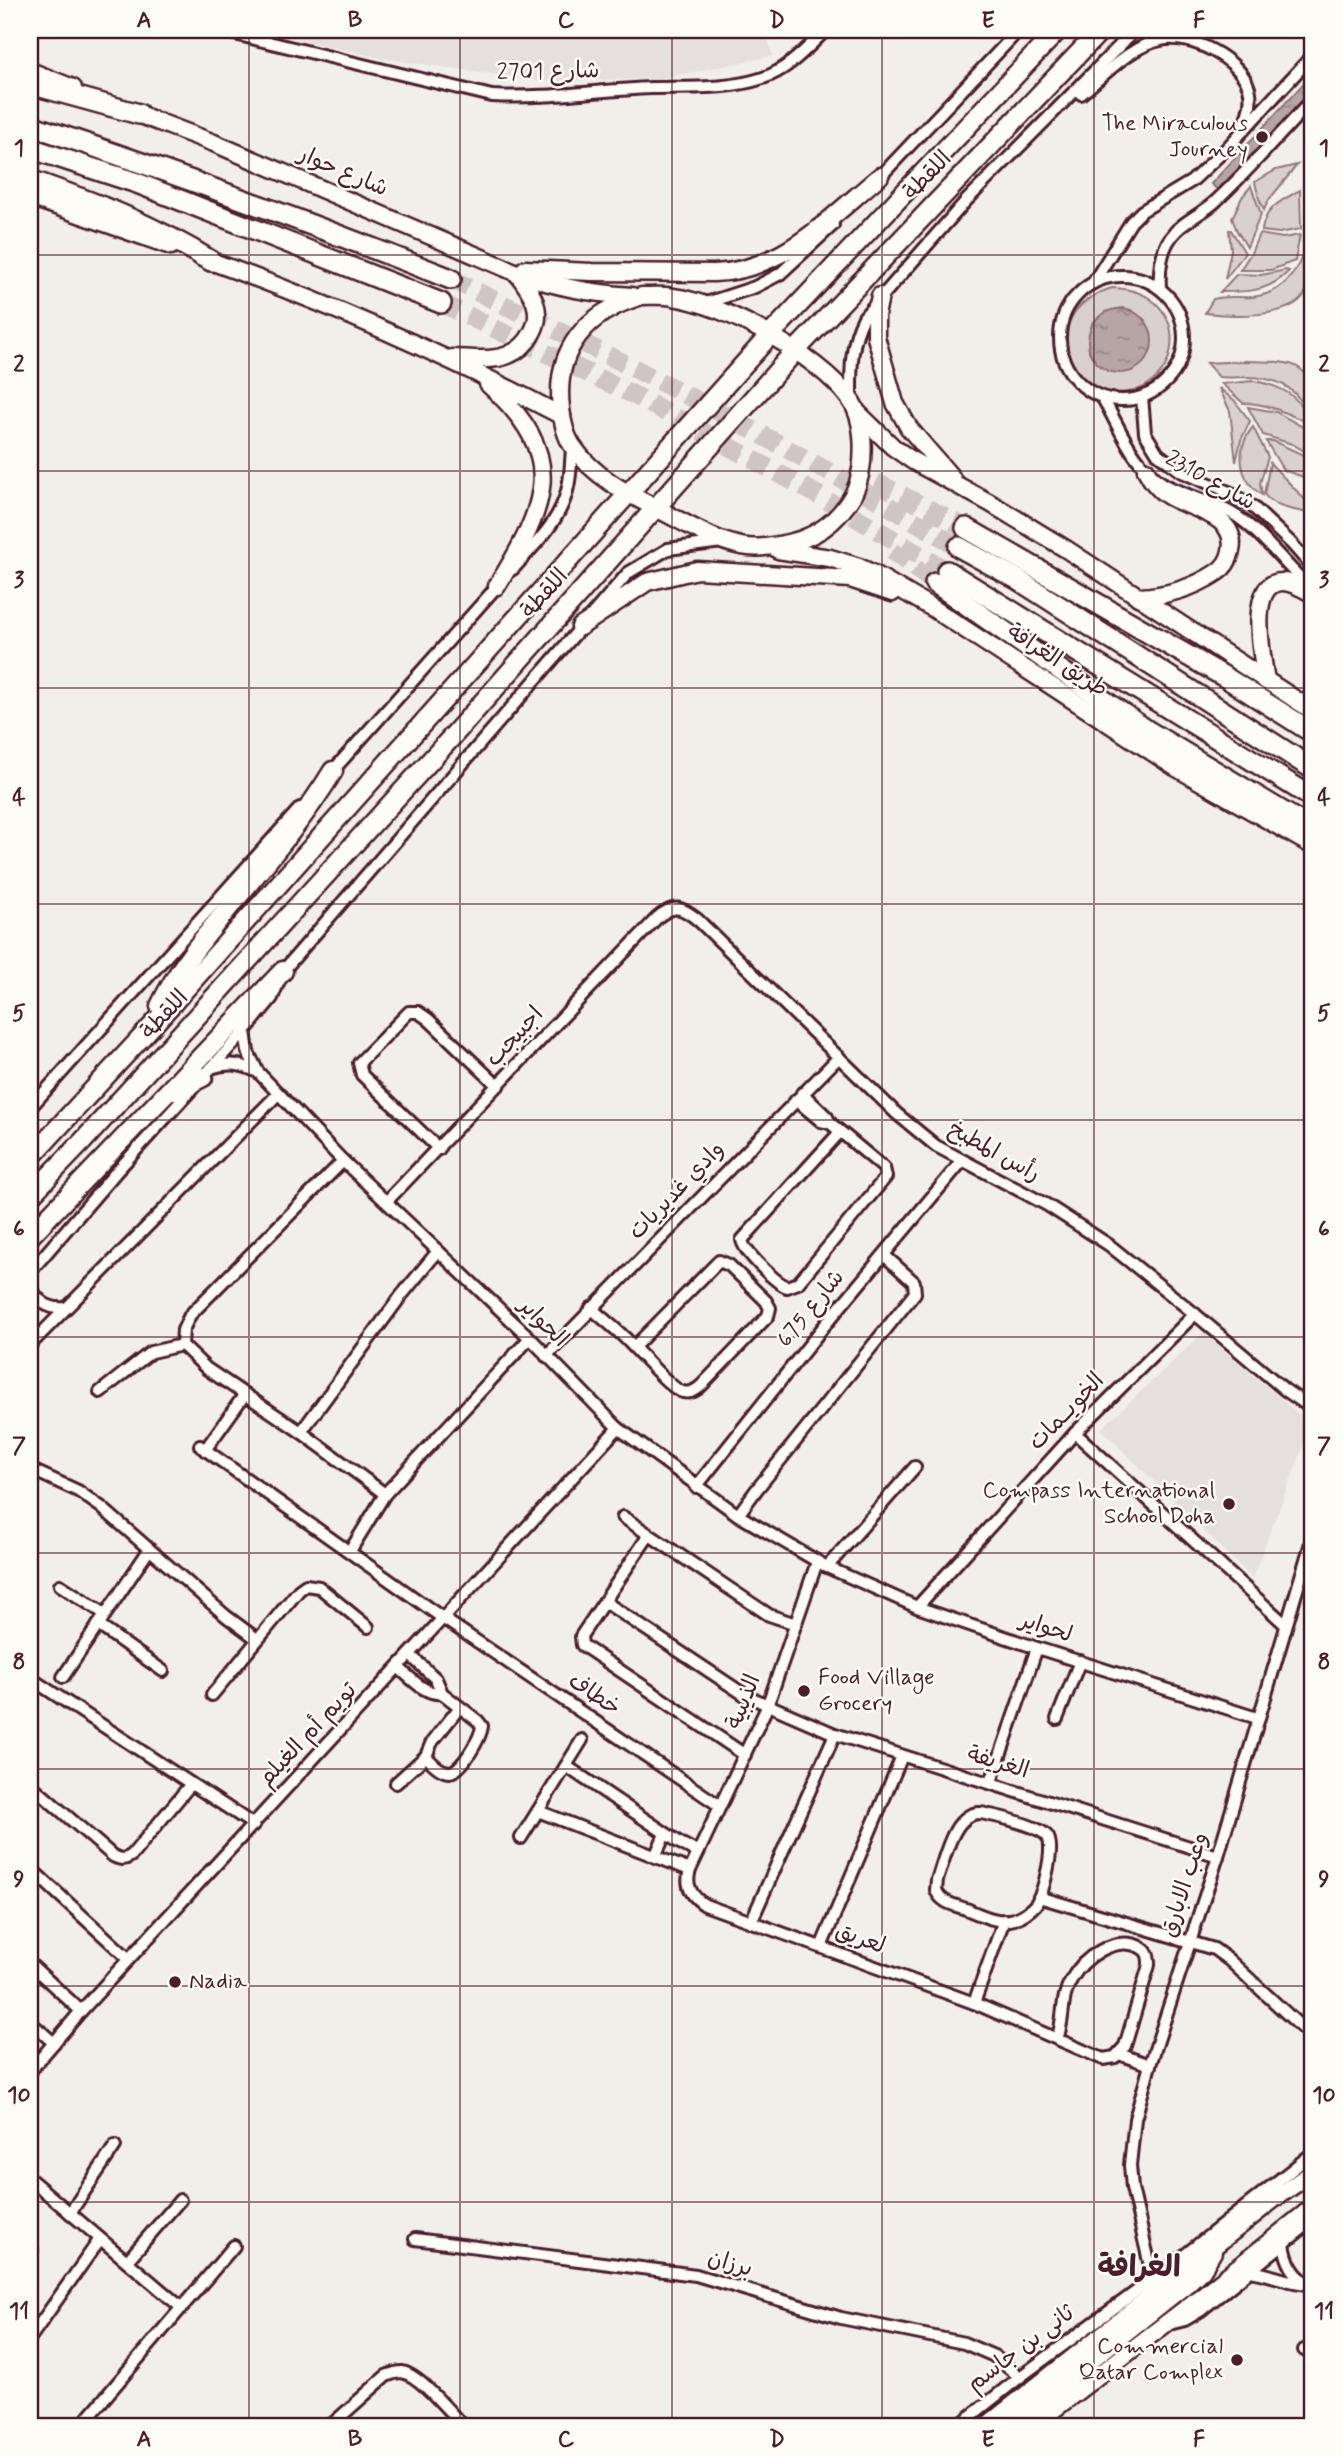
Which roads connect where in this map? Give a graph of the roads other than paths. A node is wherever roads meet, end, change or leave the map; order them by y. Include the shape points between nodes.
1 (218, 30) edge
2 (825, 30) edge
3 (1019, 30) edge
4 (1058, 30) edge
5 (1101, 30) edge
6 (1135, 30) edge
7 (1313, 55) edge
8 (30, 71) edge
9 (30, 84) edge
10 (1313, 99) edge
11 (139, 114) junction
12 (1044, 124) junction
13 (30, 125) edge
14 (1237, 136) junction
15 (30, 148) edge
16 (880, 176) junction
17 (30, 180) edge
18 (30, 197) edge
19 (211, 261) junction
20 (510, 270) junction
21 (451, 279) tunnel mouth
22 (1093, 283) junction
23 (1160, 288) junction
24 (642, 296) junction
25 (880, 296) junction
26 (441, 303) tunnel mouth
27 (703, 304) junction
28 (770, 335) junction
29 (796, 350) junction
30 (449, 358) junction
31 (476, 373) junction
32 (1102, 397) junction
33 (1142, 397) junction
34 (854, 406) junction
35 (562, 416) junction
36 (572, 447) junction
37 (1146, 470) junction
38 (961, 487) junction
39 (627, 493) junction
40 (655, 507) junction
41 (726, 542) junction
42 (762, 548) junction
43 (1313, 568) edge
44 (497, 586) junction
45 (1313, 592) edge
46 (1139, 597) junction
47 (934, 609) junction
48 (580, 627) junction
49 (1266, 681) junction
50 (1313, 711) edge
51 (1313, 733) edge
52 (1313, 769) edge
53 (334, 771) junction
54 (1313, 798) edge
55 (1313, 830) edge
56 (1313, 846) edge
57 (677, 908) joint
58 (283, 971) junction
59 (152, 1026) junction
60 (245, 1031) junction
61 (839, 1057) junction
62 (207, 1072) junction
63 (258, 1072) junction
64 (498, 1086) junction
65 (278, 1094) junction
66 (799, 1096) junction
67 (162, 1097) junction
68 (30, 1108) edge
69 (840, 1132) junction
70 (439, 1149) junction
71 (30, 1158) edge
72 (343, 1161) junction
73 (962, 1161) junction
74 (30, 1196) edge
75 (387, 1201) junction
76 (30, 1236) edge
77 (438, 1251) junction
78 (884, 1255) junction
79 (30, 1272) edge
80 (30, 1284) edge
81 (35, 1301) edge
82 (593, 1306) junction
83 (65, 1308) junction
84 (1195, 1314) junction
85 (49, 1324) junction
86 (530, 1339) junction
87 (33, 1342) dead end
88 (182, 1345) junction
89 (634, 1347) junction
90 (546, 1356) junction
91 (100, 1392) dead end
92 (244, 1394) junction
93 (1313, 1409) edge
94 (618, 1428) junction
95 (301, 1432) junction
96 (1074, 1433) junction
97 (915, 1467) dead end
98 (30, 1469) edge
99 (696, 1487) junction
100 (385, 1494) junction
101 (623, 1517) dead end
102 (741, 1518) junction
103 (649, 1535) junction
104 (1313, 1536) edge
105 (149, 1550) junction
106 (350, 1551) junction
107 (822, 1565) junction
108 (60, 1585) dead end
109 (605, 1602) junction
110 (917, 1607) junction
111 (105, 1614) junction
112 (444, 1619) junction
113 (796, 1624) junction
114 (98, 1625) junction
115 (1286, 1625) junction
116 (368, 1626) dead end
117 (257, 1639) junction
118 (1037, 1648) junction
119 (410, 1655) junction
120 (1080, 1661) junction
121 (399, 1668) junction
122 (163, 1671) dead end
123 (63, 1677) dead end
124 (30, 1678) edge
125 (442, 1693) junction
126 (212, 1695) dead end
127 (460, 1707) junction
128 (767, 1707) junction
129 (1257, 1718) junction
130 (1057, 1719) dead end
131 (835, 1734) junction
132 (582, 1740) dead end
133 (745, 1755) junction
134 (426, 1756) junction
135 (902, 1756) junction
136 (566, 1766) junction
137 (991, 1782) junction
138 (396, 1783) dead end
139 (30, 1784) edge
140 (191, 1784) junction
141 (720, 1806) junction
142 (538, 1811) junction
143 (254, 1825) junction
144 (665, 1834) junction
145 (521, 1838) dead end
146 (697, 1852) junction
147 (1218, 1856) junction
148 (655, 1857) junction
149 (30, 1868) edge
150 (690, 1870) junction
151 (1039, 1897) junction
152 (1004, 1920) junction
153 (751, 1922) junction
154 (1125, 1922) junction
155 (1189, 1941) junction
156 (1121, 1942) junction
157 (821, 1947) junction
158 (129, 1959) junction
159 (30, 1964) edge
160 (974, 2003) junction
161 (82, 2011) junction
162 (30, 2022) edge
163 (1313, 2038) edge
164 (1057, 2039) junction
165 (54, 2043) junction
166 (1119, 2054) junction
167 (1150, 2065) junction
168 (30, 2071) edge
169 (115, 2146) dead end
170 (1313, 2153) edge
171 (1313, 2172) edge
172 (30, 2179) edge
173 (180, 2200) dead end
174 (1313, 2207) edge
175 (70, 2213) junction
176 (1313, 2220) edge
177 (100, 2239) junction
178 (415, 2239) dead end
179 (1217, 2243) junction
180 (1284, 2243) junction
181 (234, 2246) dead end
182 (1148, 2250) junction
183 (127, 2261) junction
184 (1171, 2266) junction
185 (1248, 2271) junction
186 (1153, 2278) junction
187 (1312, 2284) edge
188 (182, 2308) junction
189 (1163, 2326) junction
190 (30, 2338) edge
191 (1076, 2372) junction
192 (1020, 2376) junction
193 (80, 2427) edge
194 (329, 2427) edge
195 (464, 2427) edge
196 (957, 2427) edge
197 (985, 2427) edge
198 (999, 2427) edge
199 (1009, 2427) edge
200 (1031, 2427) edge

1 - 2 street, شارع 2701 via 492,96 519,97 747,83 782,69
3 - 16 street, اللقطة
4 - 28 main road, اللقطة
5 - 29 main road, اللقطة
6 - 12 street, اللقطة
7 - 14 street
8 - 11 main road, شارع حوار
9 - 11 highway
10 - 23 street via 1214,204 1171,237 1162,255
11 - 20 main road, شارع حوار
12 - 14 street via 1133,51 1179,37 1198,43 1243,75 1251,102
12 - 25 street, اللقطة
13 - 21 highway
14 - 22 street via 1186,186 1131,222
15 - 26 highway via 137,183
16 - 20 main road via 792,247 753,267 733,272
16 - 27 street, اللقطة via 780,274
17 - 19 highway via 135,219
18 - 19 main road
19 - 30 main road
20 - 24 main road, شارع حوار via 558,287
20 - 30 main road via 533,297 538,311 530,338 507,356
22 - 23 street via 1127,276
22 - 32 street via 1069,306 1060,338 1068,370 1083,387
23 - 33 street via 1181,317 1184,346 1171,376
24 - 27 main road, شارع حوار via 672,296
24 - 35 main road via 599,314 569,349 559,393
25 - 34 street, اللقطة via 857,330 851,354
25 - 38 main road via 876,337 895,403 920,444
27 - 28 main road, شارع حوار
28 - 29 main road, شارع حوار
28 - 39 main road, اللقطة
29 - 34 main road, شارع حوار via 834,381
29 - 40 main road, اللقطة
30 - 31 main road
31 - 35 main road
31 - 44 main road via 500,394 531,433 542,473 535,520
32 - 33 street
32 - 37 street, شارع 2310
33 - 43 street, شارع 2310 via 1145,433 1158,454 1182,472 1243,500
34 - 38 main road via 893,447
34 - 42 main road via 863,464 848,503 835,521 814,535
35 - 36 main road
36 - 39 main road, طريق الغرافة
36 - 44 street, اللقطة via 568,488 552,525
37 - 45 street, شارع 2310 via 1166,485 1221,506 1244,522
37 - 46 main road via 1164,494 1220,521 1232,546 1225,566 1212,575 1169,594
38 - 46 main road
39 - 40 main road, طريق الغرافة
39 - 59 main road, اللقطة
40 - 41 main road, طريق الغرافة
40 - 74 main road, اللقطة
41 - 42 main road, طريق الغرافة
41 - 48 street, اللقطة via 668,549 650,559 628,573
42 - 47 main road, طريق الغرافة via 851,564
44 - 53 street, اللقطة
45 - 49 main road via 1281,582 1264,592 1260,622
46 - 49 main road
47 - 48 main road via 850,579 697,570 647,582
47 - 56 main road, طريق الغرافة via 1175,767
48 - 58 street, اللقطة
49 - 50 main road
51 - 52 highway, طريق الغرافة via 1214,671 963,538 1017,579
53 - 59 main road via 299,822 184,964
53 - 68 street, اللقطة
54 - 55 highway, طريق الغرافة via 941,577 1148,731
57 - 61 street, رأس المطبخ via 698,920
57 - 64 street, اجبيجب via 657,918
58 - 60 street, اللقطة via 272,998
58 - 67 main road
59 - 71 main road, اللقطة
60 - 62 street, اللقطة
60 - 63 street, الحواير
61 - 66 street, وادي غديريات
61 - 73 street, رأس المطبخ via 897,1114
62 - 63 street via 220,1065 238,1064
62 - 67 main road
62 - 79 street, اللقطة
63 - 65 street, الحواير
64 - 70 street, اجبيجب
64 - 70 street via 414,1011 359,1063 365,1079
65 - 72 street, الحواير
65 - 83 street
66 - 69 street via 821,1121
66 - 82 street, وادي غديريات
67 - 76 main road
69 - 69 street via 884,1168 886,1177 798,1283 783,1286 746,1250 742,1240
70 - 75 street, اجبيجب
72 - 75 street, الحواير
72 - 88 street via 190,1315
73 - 78 street, شارع 675
73 - 84 street, رأس المطبخ via 1093,1234
75 - 77 street, الحواير
77 - 86 street, الحواير
77 - 95 street
78 - 99 street, شارع 675
78 - 102 street via 914,1282 915,1293 760,1485
80 - 81 street
81 - 83 street
81 - 85 street
82 - 89 street
82 - 90 street, وادي غديريات
83 - 85 street
84 - 93 street, رأس المطبخ
84 - 96 street, الخويــمات
85 - 87 street
86 - 90 street, الحواير
86 - 100 street
88 - 91 street via 151,1352
88 - 92 street
89 - 89 street via 675,1388 692,1392 768,1316 770,1308 729,1265 719,1261
90 - 94 street, الحواير
92 - 95 street
92 - 106 street, خطاف via 203,1448
94 - 99 street, الحواير
94 - 112 street, تويم أم الغيلم
95 - 100 street
96 - 110 street, الخويــمات
96 - 115 street
97 - 107 street, الذيبية
98 - 105 street via 78,1491
99 - 102 street, الحواير
100 - 106 street
101 - 103 street
102 - 107 street, الحواير
103 - 109 street
103 - 113 street via 769,1615
104 - 115 street, وعب الابارق
105 - 111 street
105 - 117 street
106 - 112 street, خطاف
107 - 110 street, لحواير
107 - 113 street, الذيبية
108 - 111 street
109 - 128 street, الغريفة
109 - 133 street via 581,1636 584,1647
110 - 118 street, لحواير
111 - 114 street
112 - 119 street, تويم أم الغيلم
112 - 141 street, خطاف
113 - 128 street, الذيبية
114 - 122 street
114 - 123 street
115 - 129 street, وعب الابارق
116 - 117 street via 319,1587 310,1585 299,1590
117 - 126 street
118 - 120 street, لحواير
118 - 137 street
119 - 121 street, تويم أم الغيلم
119 - 125 street via 436,1679
120 - 129 street, لحواير
120 - 130 street
121 - 125 street via 425,1690
121 - 143 street, تويم أم الغيلم
124 - 140 street
125 - 127 street
127 - 134 street
127 - 134 street via 482,1726 466,1759 449,1772
128 - 131 street, الغريفة
128 - 133 street, الذيبية
129 - 147 street, وعب الابارق
131 - 135 street, الغريفة
131 - 153 street
132 - 136 street
133 - 141 street, الذيبية
134 - 138 street
135 - 137 street, الغريفة
135 - 157 street
136 - 142 street
136 - 144 street
137 - 147 street, الغريفة
139 - 140 street via 121,1860 132,1854
140 - 143 street
141 - 146 street, الذيبية
142 - 145 street
142 - 148 street
143 - 158 street, تويم أم الغيلم
144 - 146 street
144 - 148 street
146 - 150 street
147 - 155 street, وعب الابارق
148 - 150 street
149 - 158 street
150 - 153 street, لعريق via 688,1884 697,1900
151 - 152 street via 1025,1914
151 - 152 street via 1051,1853 1048,1837 1037,1829 981,1813 965,1817 957,1826 937,1880 937,1895 945,1902
151 - 154 street
152 - 160 street
153 - 157 street, لعريق
154 - 155 street
154 - 156 street
155 - 163 street via 1222,1954
155 - 167 street, وعب الابارق
156 - 164 street via 1100,1951 1072,1978
156 - 166 street via 1142,1948 1149,1961
157 - 160 street, لعريق
158 - 161 street, تويم أم الغيلم
159 - 161 street
160 - 164 street, لعريق
161 - 165 street, تويم أم الغيلم
162 - 165 street
164 - 166 street, لعريق via 1103,2059
165 - 168 street, تويم أم الغيلم
166 - 167 street, لعريق
167 - 182 street, وعب الابارق via 1135,2119 1130,2165
169 - 175 street
170 - 184 street, ثانى بن جاسم
171 - 179 main road, ثانى بن جاسم
172 - 175 street
173 - 183 street
174 - 189 main road
175 - 177 street
176 - 180 street
177 - 183 street
177 - 190 street
178 - 192 street, برزان via 696,2276 841,2318 964,2343 994,2356
179 - 191 main road via 1188,2283
179 - 197 main road, ثانى بن جاسم
180 - 185 street
180 - 187 street via 1288,2263
181 - 188 street
182 - 184 street
182 - 186 street, وعب الابارق
183 - 188 street
184 - 186 street, ثانى بن جاسم
185 - 187 street
185 - 189 street via 1200,2311
186 - 192 street, ثانى بن جاسم
188 - 193 street
189 - 200 main road
191 - 198 main road
191 - 199 main road
192 - 196 street, ثانى بن جاسم
194 - 195 street via 394,2372 420,2383

